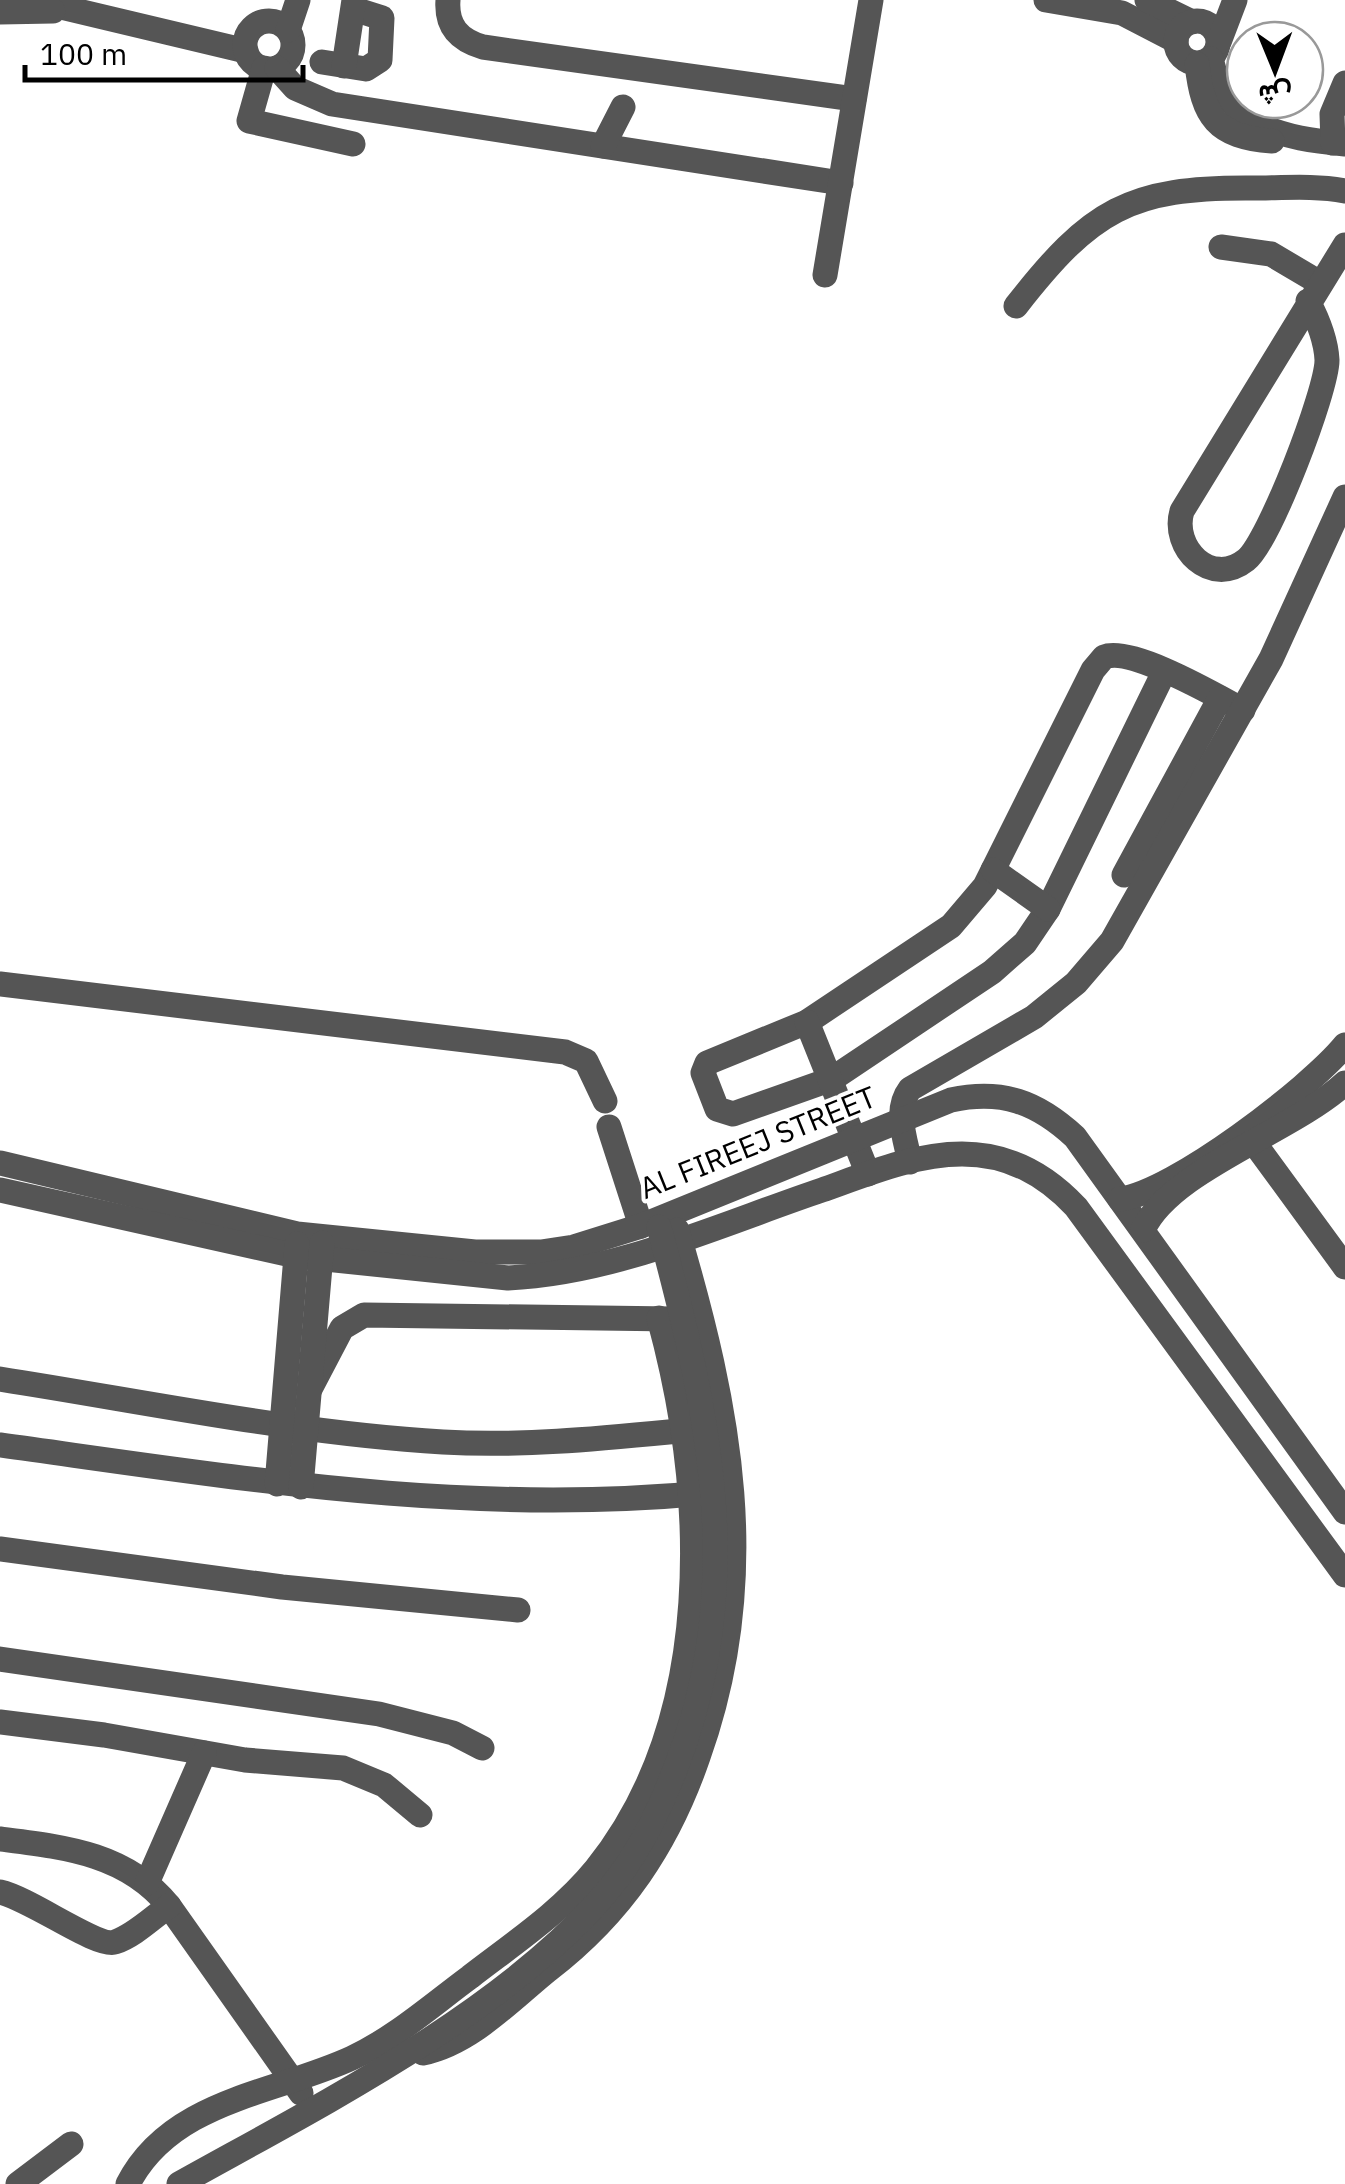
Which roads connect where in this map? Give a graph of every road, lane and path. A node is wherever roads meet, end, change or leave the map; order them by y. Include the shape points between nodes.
1 (32, 0) edge
2 (298, 0) edge
3 (448, 0) edge
4 (871, 0) edge
5 (1046, 0) edge
6 (1147, 0) edge
7 (1222, 0) edge
8 (1235, 0) edge
9 (354, 4) edge
10 (63, 11) junction
11 (0, 12) edge
12 (1188, 28) junction
13 (265, 39) edge
14 (1209, 55) junction
15 (333, 64) dead end
16 (1345, 84) edge
17 (854, 100) junction
18 (624, 107) dead end
19 (1328, 142) edge
20 (353, 144) dead end
21 (603, 146) junction
22 (840, 182) junction
23 (1345, 191) edge
24 (1232, 196) junction
25 (1345, 206) edge
26 (1345, 245) edge
27 (1222, 247) dead end
28 (825, 275) dead end
29 (1314, 292) junction
30 (1016, 306) dead end
31 (1345, 497) edge
32 (1164, 672) junction
33 (1232, 704) junction
34 (993, 870) junction
35 (1124, 875) dead end
36 (1048, 910) junction
37 (0, 984) edge
38 (807, 1022) junction
39 (1345, 1046) edge
40 (832, 1078) junction
41 (1345, 1083) edge
42 (605, 1101) dead end
43 (902, 1119) junction
44 (608, 1128) dead end
45 (1250, 1137) junction
46 (855, 1138) junction
47 (910, 1162) junction
48 (11, 1164) edge
49 (868, 1174) junction
50 (9, 1191) edge
51 (1120, 1199) junction
52 (663, 1228) junction
53 (1142, 1230) junction
54 (309, 1246) junction
55 (1345, 1267) edge
56 (682, 1319) junction
57 (0, 1379) edge
58 (309, 1391) junction
59 (294, 1426) junction
60 (705, 1429) junction
61 (0, 1445) edge
62 (289, 1485) junction
63 (713, 1492) junction
64 (1345, 1512) edge
65 (0, 1549) edge
66 (1345, 1575) edge
67 (518, 1610) dead end
68 (0, 1659) edge
69 (0, 1722) edge
70 (482, 1748) dead end
71 (204, 1754) junction
72 (420, 1815) dead end
73 (0, 1838) edge
74 (147, 1882) junction
75 (0, 1892) edge
76 (169, 1906) junction
77 (292, 2080) junction
78 (313, 2109) junction
79 (71, 2144) dead end
80 (18, 2184) edge
81 (128, 2184) edge
82 (179, 2184) edge

1 - 10 street
2 - 13 street
3 - 17 street via 452,28 484,48
4 - 17 street
5 - 12 street
6 - 12 street
7 - 12 street
8 - 14 street
9 - 15 street
10 - 11 street
10 - 13 street via 185,37
12 - 14 street via 1215,30
12 - 14 street via 1181,57
13 - 20 street via 249,122
13 - 21 street via 306,96
14 - 19 street via 1227,98 1246,119 1282,136
16 - 19 street
17 - 22 street
18 - 21 street
21 - 22 street
22 - 28 street
23 - 24 street
24 - 25 street
24 - 30 street via 1188,188 1126,204 1092,223
26 - 29 street
27 - 29 street via 1270,254
29 - 29 street via 1182,511 1184,546 1204,565 1231,568 1254,553 1317,410 1327,359
31 - 33 street via 1286,629
32 - 33 street
32 - 34 street via 1121,653 1098,662
32 - 36 street
33 - 35 street
33 - 43 street via 1126,918 1095,962 1034,1017 916,1084 905,1096
34 - 36 street
34 - 38 street via 951,926
36 - 40 street via 1025,943 992,972
37 - 42 street via 565,1052 586,1061
38 - 40 street
38 - 40 street via 707,1063 704,1074 715,1105 732,1114
39 - 45 street
40 - 46 street
41 - 45 street via 1312,1110
43 - 46 street, AL FIREEJ STREET
43 - 47 street
43 - 51 street, AL FIREEJ STREET via 978,1094 1031,1104 1075,1138
44 - 52 street
45 - 51 street via 1156,1189
45 - 53 street via 1175,1190
45 - 55 street
46 - 49 street
46 - 52 street, AL FIREEJ STREET
47 - 49 street, AL FIREEJ STREET
47 - 66 street, AL FIREEJ STREET via 989,1156 1058,1188
48 - 50 street
48 - 54 street, AL FIREEJ STREET
49 - 52 street, AL FIREEJ STREET
50 - 54 street, AL FIREEJ STREET
51 - 53 street, AL FIREEJ STREET
52 - 54 street, AL FIREEJ STREET via 610,1262 542,1276 473,1276
52 - 56 street
53 - 64 street, AL FIREEJ STREET
54 - 58 street
54 - 59 street
56 - 58 street via 364,1314 342,1328
56 - 60 street
56 - 60 street
57 - 59 street
58 - 59 street
59 - 60 street via 494,1443
59 - 62 street
60 - 63 street
60 - 63 street
61 - 62 street
62 - 63 street via 509,1503
63 - 77 street via 692,1579 681,1674 654,1764 614,1844 561,1906 410,2021 354,2057
63 - 78 street via 714,1607 704,1711 668,1832 641,1877 568,1955 470,2032 428,2052 398,2056
65 - 67 street
68 - 70 street via 364,1711 454,1733
69 - 71 street
71 - 72 street via 343,1768 384,1785
71 - 74 street
73 - 74 street via 85,1852
74 - 76 street
75 - 76 street via 40,1906 106,1944
76 - 77 street
77 - 78 street
77 - 81 street via 176,2127 151,2148
78 - 82 street
79 - 80 street

